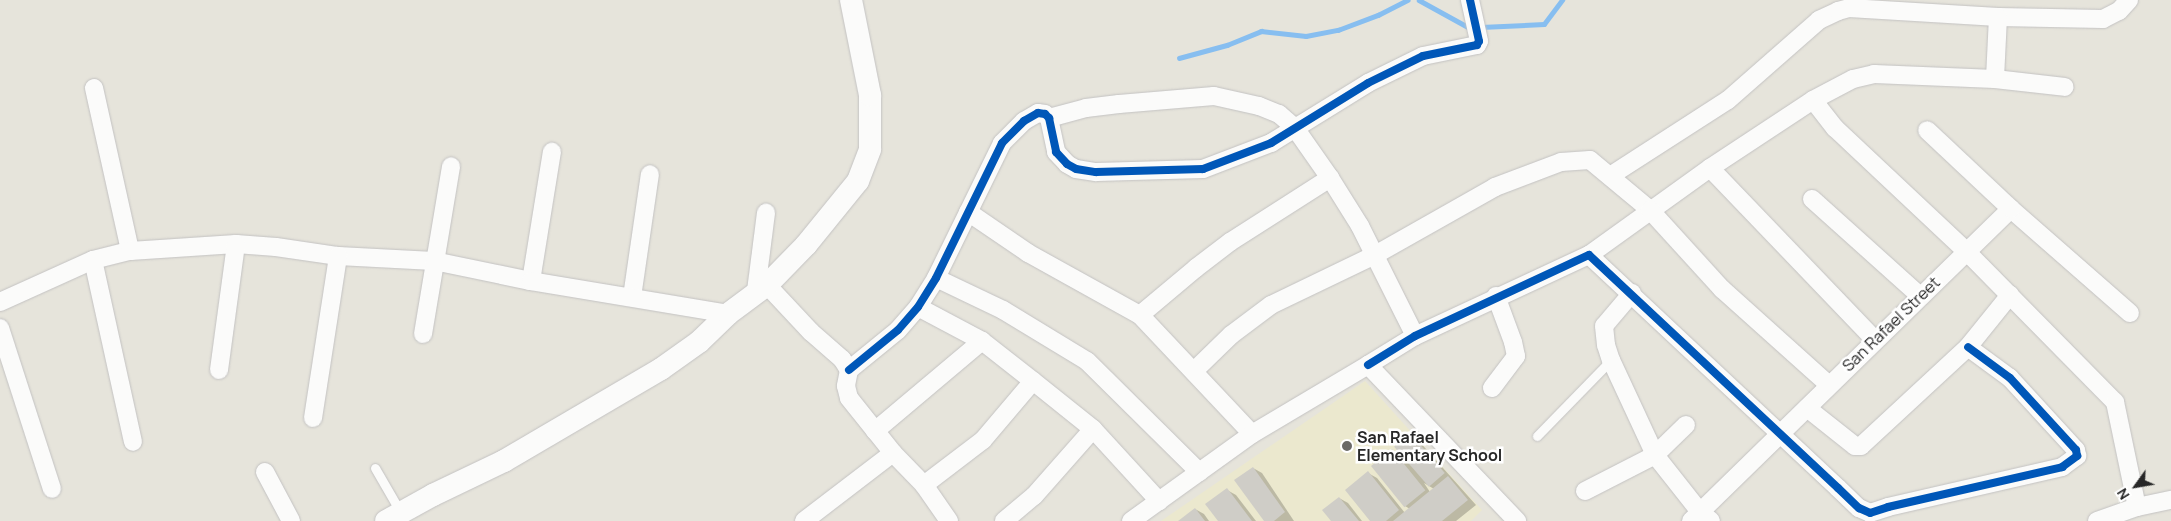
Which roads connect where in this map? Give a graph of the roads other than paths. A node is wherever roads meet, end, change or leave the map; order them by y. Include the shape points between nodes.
1 (851, 0) edge
2 (2129, 0) edge
3 (1470, 2) edge
4 (1998, 17) junction
5 (1995, 79) junction
6 (2065, 87) dead end
7 (94, 88) dead end
8 (1813, 100) junction
9 (1049, 118) junction
10 (1295, 128) junction
11 (1927, 130) dead end
12 (552, 152) dead end
13 (451, 166) dead end
14 (1710, 168) junction
15 (650, 174) dead end
16 (1610, 176) junction
17 (1330, 178) junction
18 (1812, 199) dead end
19 (2011, 209) junction
20 (1650, 210) junction
21 (968, 212) junction
22 (766, 213) dead end
23 (236, 244) junction
24 (130, 251) junction
25 (1967, 252) junction
26 (1375, 255) junction
27 (1588, 255) junction
28 (338, 256) junction
29 (93, 260) junction
30 (434, 261) junction
31 (936, 278) junction
32 (531, 281) junction
33 (762, 288) junction
34 (1632, 293) junction
35 (2010, 295) junction
36 (1496, 296) junction
37 (1920, 296) junction
38 (632, 297) junction
39 (0, 302) edge
40 (918, 307) junction
41 (2130, 313) dead end
42 (728, 314) junction
43 (1140, 315) junction
44 (0, 328) edge
45 (423, 334) dead end
46 (1415, 336) junction
47 (1875, 340) junction
48 (982, 341) junction
49 (1968, 347) junction
50 (1611, 360) junction
51 (1368, 365) junction
52 (219, 370) dead end
53 (849, 370) junction
54 (1194, 371) junction
55 (1033, 381) junction
56 (1829, 385) junction
57 (1492, 388) dead end
58 (1807, 408) junction
59 (313, 418) dead end
60 (1686, 425) dead end
61 (1092, 429) junction
62 (875, 431) junction
63 (1252, 434) junction
64 (1537, 436) dead end
65 (1780, 436) junction
66 (133, 442) dead end
67 (893, 453) junction
68 (1655, 455) junction
69 (375, 468) dead end
70 (265, 472) dead end
71 (1199, 472) junction
72 (924, 485) junction
73 (52, 489) dead end
74 (1586, 491) dead end
75 (2171, 500) edge
76 (1159, 501) junction
77 (2137, 508) junction
78 (393, 517) edge
79 (1700, 518) edge
80 (291, 521) edge
81 (804, 521) edge
82 (949, 521) edge
83 (1004, 521) edge
84 (1131, 521) edge
85 (1517, 521) edge
86 (2097, 521) edge

1 - 33 street via 870,95 870,148 858,180 806,245
2 - 4 street via 2120,11 2103,19
3 - 10 street via 1479,41 1477,45 1423,56 1368,83
4 - 5 street
4 - 16 street via 1849,8 1838,11 1819,20 1728,100
5 - 6 street
5 - 8 street via 1874,74 1853,79
7 - 24 street
8 - 14 street
8 - 25 street via 1836,128
9 - 10 street via 1086,108 1214,96 1259,106 1279,114
9 - 10 street via 1056,152 1076,169 1096,172 1203,169 1245,155
9 - 21 street via 1038,113 1024,121 1002,143
10 - 17 street
11 - 19 street
12 - 32 street
13 - 30 street
14 - 20 street
14 - 47 street
15 - 38 street
16 - 20 street
16 - 26 street via 1590,160 1561,162 1495,187
17 - 26 street
17 - 43 street via 1230,242
18 - 37 street
19 - 25 street, San Rafael Street
19 - 41 street
20 - 27 street
20 - 56 street via 1722,289
21 - 31 street
21 - 43 street via 1028,252
22 - 33 street
23 - 24 street
23 - 28 street
23 - 52 street
24 - 29 street
25 - 35 street
25 - 37 street, San Rafael Street
26 - 46 street
26 - 54 street via 1272,305 1232,335
27 - 34 street
27 - 36 street
28 - 30 street
28 - 59 street
29 - 39 street
29 - 66 street
30 - 32 street
30 - 45 street
31 - 40 street
31 - 71 street via 1003,310 1088,361
32 - 38 street
33 - 42 street
33 - 53 street via 842,359
34 - 50 street via 1604,326
34 - 65 street
35 - 49 street
35 - 77 street via 2115,402
36 - 46 street
36 - 57 street via 1516,356
37 - 47 street, San Rafael Street
38 - 42 street
40 - 48 street
40 - 53 street via 898,330
42 - 78 street via 699,342 661,369 504,461
43 - 54 street
44 - 73 street
46 - 51 street
47 - 56 street, San Rafael Street
48 - 55 street
48 - 62 street
49 - 58 street via 1861,446 1855,446
49 - 65 street via 2010,378 2076,450 2077,456 2062,468 1870,513 1859,508
50 - 64 lane
50 - 68 street
51 - 63 street
51 - 85 street
53 - 62 street via 846,386 849,398
54 - 63 street
55 - 61 street
55 - 72 street via 983,440
56 - 58 street, San Rafael Street
58 - 65 street, San Rafael Street
60 - 68 street
61 - 76 street
61 - 83 street via 1034,496
62 - 67 street
63 - 71 street
65 - 79 street, San Rafael Street
67 - 72 street
67 - 81 street
68 - 74 street
68 - 79 street
69 - 78 lane
70 - 80 street
71 - 76 street
72 - 82 street
75 - 77 street
76 - 84 street
77 - 86 street

